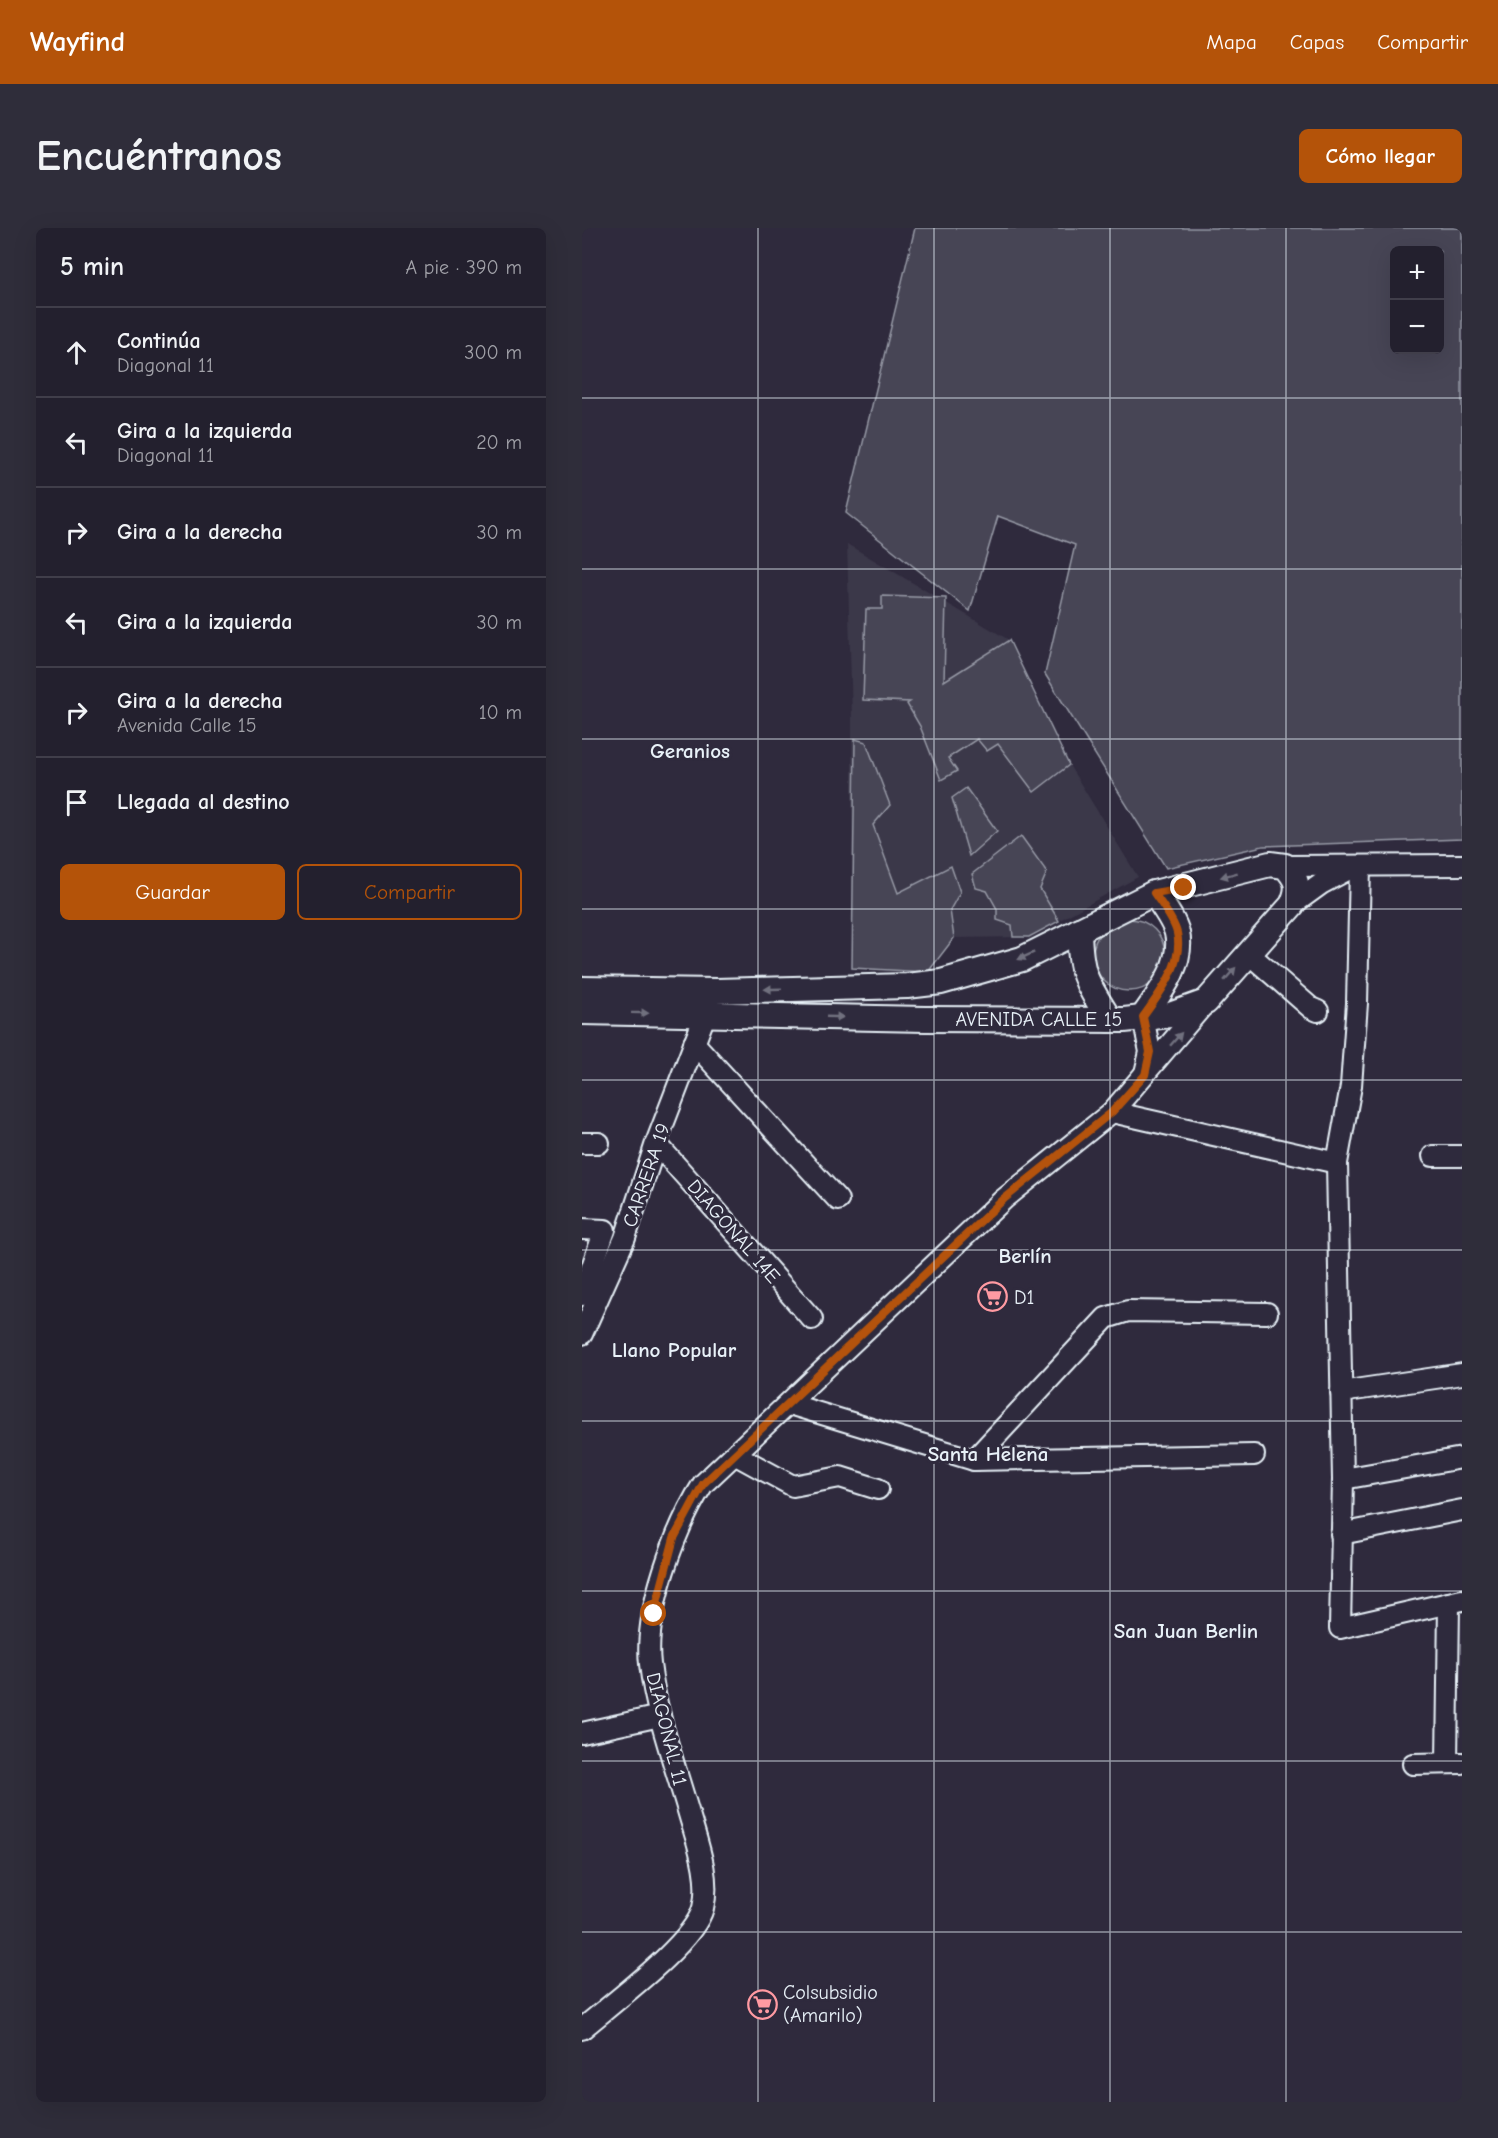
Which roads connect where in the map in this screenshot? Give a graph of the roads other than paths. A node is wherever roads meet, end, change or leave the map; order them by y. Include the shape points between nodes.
1 (1462, 865) edge
2 (1285, 866) junction
3 (1358, 866) junction
4 (1154, 893) junction
5 (1292, 905) junction
6 (1079, 930) junction
7 (1248, 953) junction
8 (582, 989) edge
9 (1206, 1002) junction
10 (1318, 1011) dead end
11 (582, 1012) edge
12 (706, 1013) junction
13 (1143, 1017) junction
14 (1110, 1020) junction
15 (694, 1043) junction
16 (1145, 1075) junction
17 (1112, 1112) junction
18 (656, 1143) junction
19 (1434, 1156) dead end
20 (1462, 1156) edge
21 (1337, 1163) junction
22 (838, 1200) dead end
23 (582, 1229) edge
24 (582, 1295) edge
25 (1267, 1313) dead end
26 (812, 1319) dead end
27 (582, 1334) edge
28 (1462, 1374) edge
29 (1341, 1392) junction
30 (789, 1404) junction
31 (736, 1455) junction
32 (1254, 1455) dead end
33 (1462, 1458) edge
34 (974, 1460) junction
35 (1342, 1479) junction
36 (878, 1489) dead end
37 (1462, 1510) edge
38 (1341, 1534) junction
39 (1455, 1602) edge
40 (660, 1716) junction
41 (582, 1732) edge
42 (1454, 1763) edge
43 (1413, 1764) dead end
44 (582, 2029) edge

1 - 3 street
2 - 3 street
2 -> 4 main road, AVENIDA CALLE 15 via 1270,864
2 - 5 main road via 1296,879 1298,890
3 - 5 street via 1321,884
3 - 21 street via 1357,1003 1351,1086
4 - 6 main road, AVENIDA CALLE 15
4 - 13 main road via 1177,933 1177,949 1166,984
5 - 7 main road, AVENIDA CALLE 15
6 -> 8 main road, AVENIDA CALLE 15 via 1022,959 941,982 716,991
6 - 14 main road via 1086,983
9 -> 7 main road, AVENIDA CALLE 15
7 - 10 street
9 - 13 main road, AVENIDA CALLE 15 via 1170,1016
16 -> 9 street, DIAGONAL 11
11 -> 12 main road, AVENIDA CALLE 15
12 -> 14 main road, AVENIDA CALLE 15
12 - 15 street, CARRERA 19
13 - 14 main road, AVENIDA CALLE 15
13 - 16 street via 1150,1052
15 - 18 street, CARRERA 19
15 - 22 street
16 - 17 street, DIAGONAL 11
17 - 21 street
17 - 30 street, DIAGONAL 11 via 1004,1199
18 - 26 street, DIAGONAL 14E
18 - 27 street, CARRERA 19 via 625,1238
19 - 20 street
21 - 29 street
23 - 24 street via 605,1230
25 - 34 street via 1128,1311 1106,1318
28 - 29 street
29 - 35 street
30 - 31 street, DIAGONAL 11
30 - 34 street
31 - 36 street via 793,1486 840,1478
31 - 40 street, DIAGONAL 11 via 703,1484 674,1538 650,1641
32 - 34 street
33 - 35 street
35 - 38 street
37 - 38 street
38 - 39 street via 1340,1628
39 - 42 street
40 - 41 street
40 - 44 street, DIAGONAL 11 via 698,1845 703,1908 688,1935
42 - 43 street

